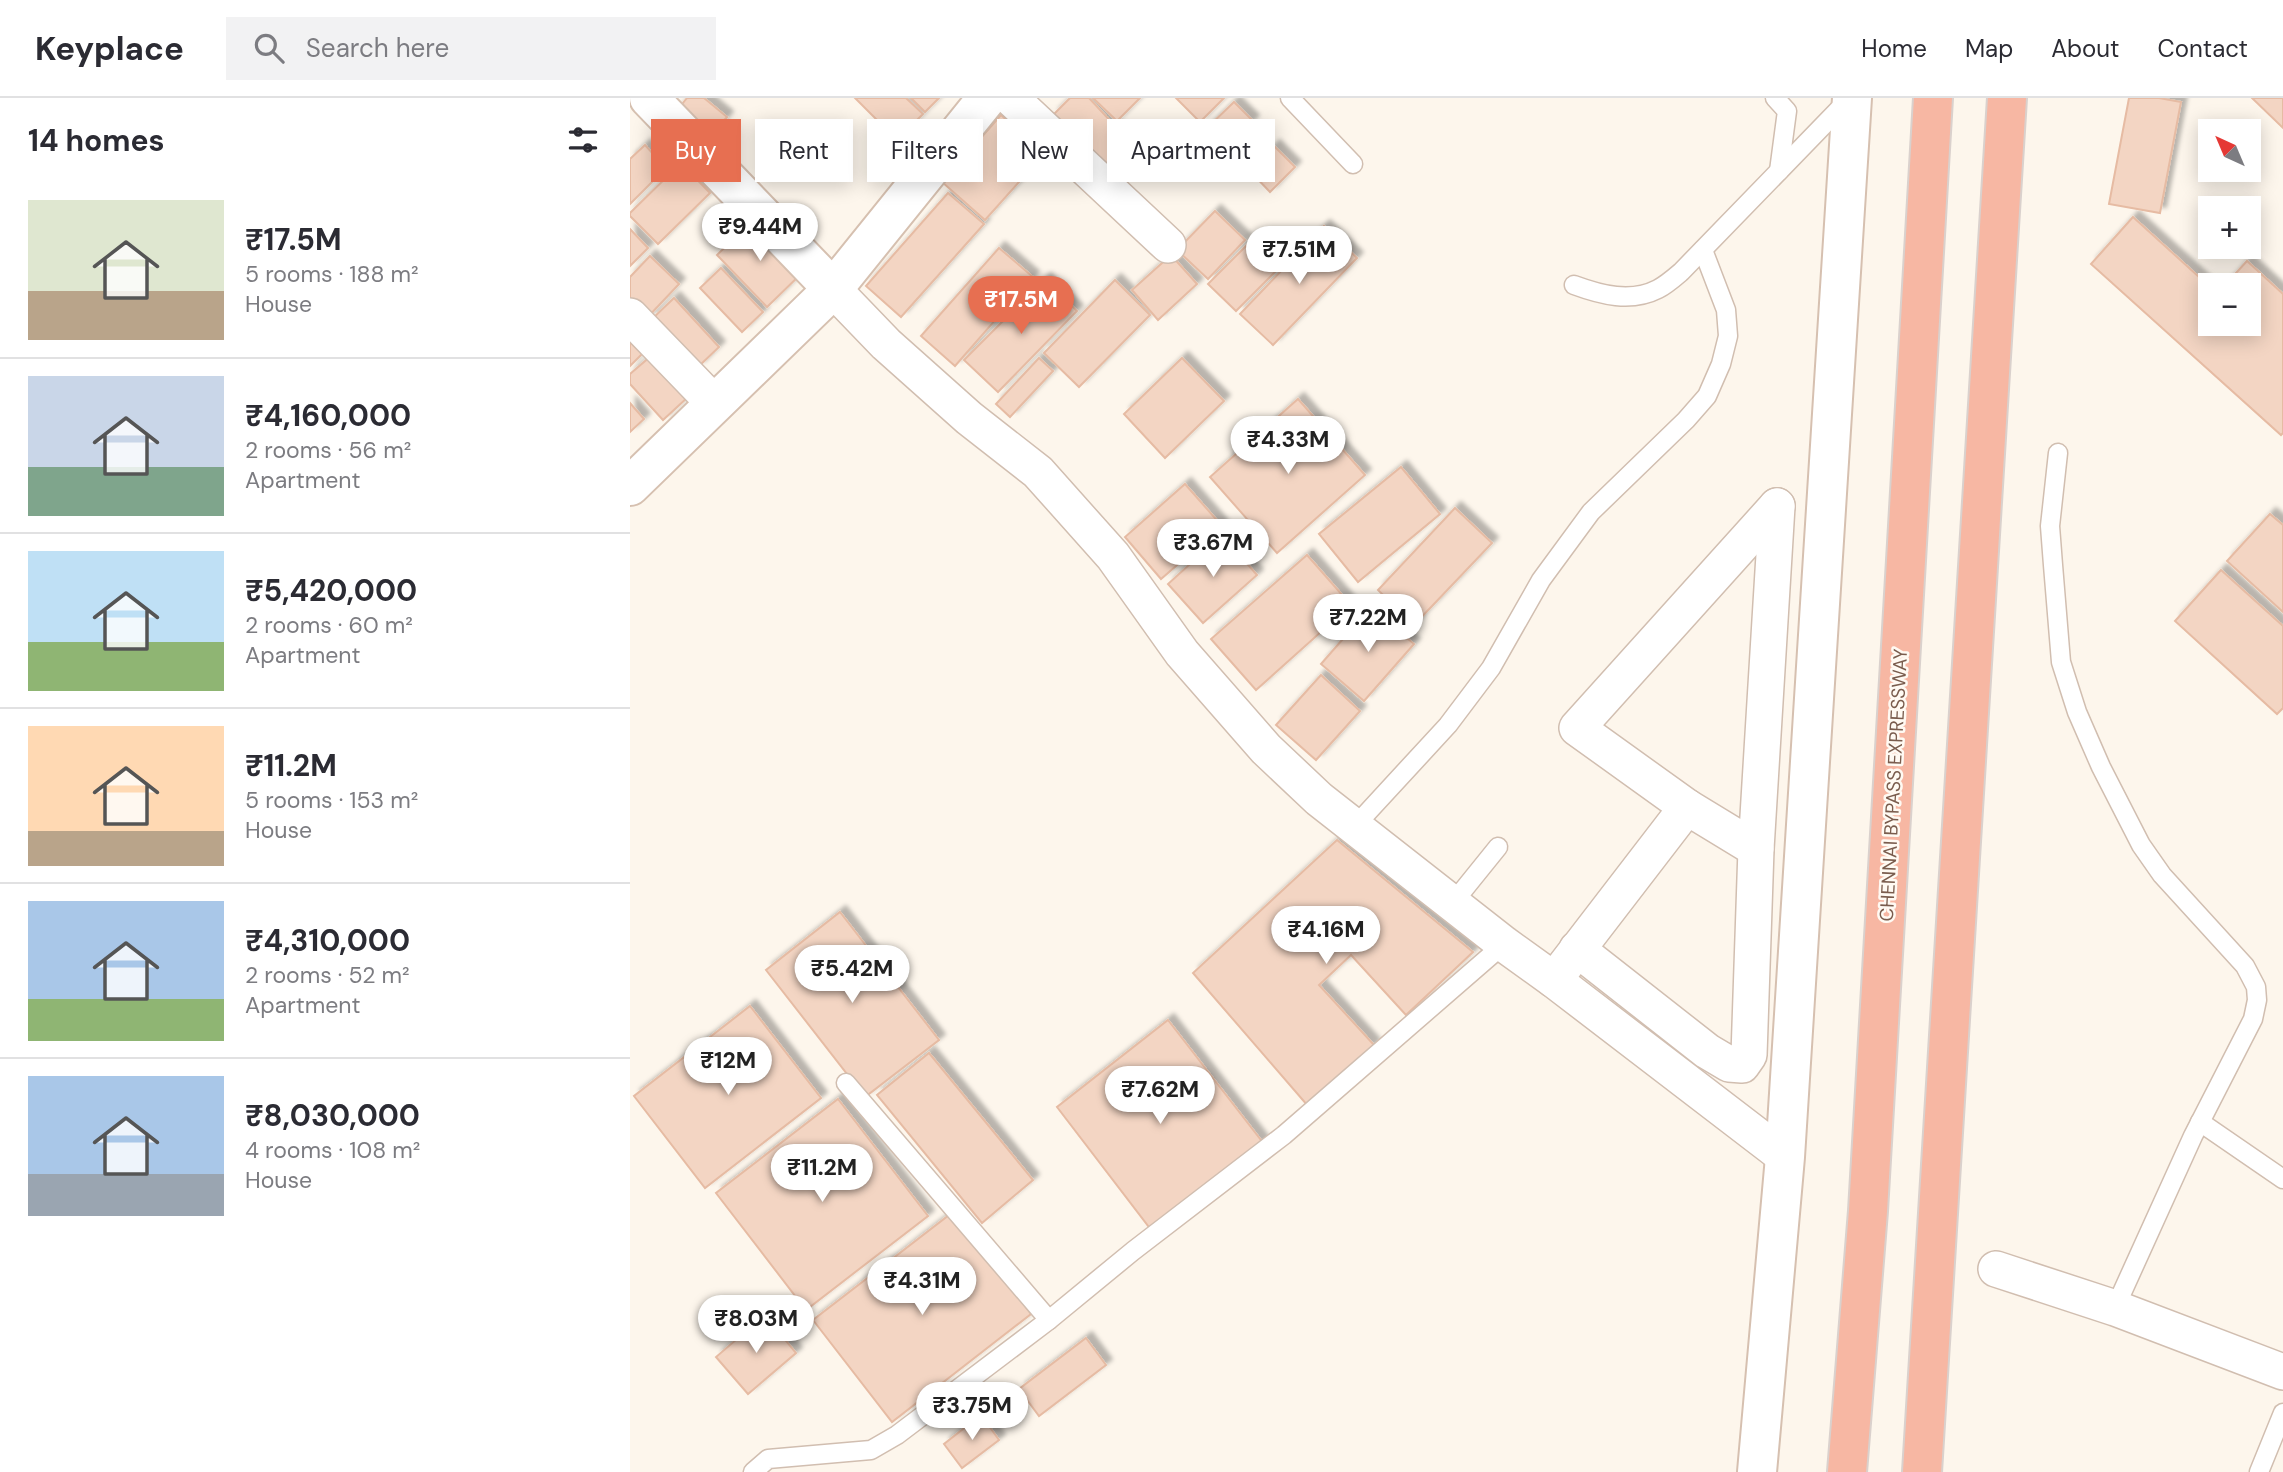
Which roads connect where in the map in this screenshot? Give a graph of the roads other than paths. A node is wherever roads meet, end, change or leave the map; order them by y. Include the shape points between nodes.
1 (649, 98) edge
2 (987, 98) edge
3 (1011, 98) edge
4 (1290, 98) edge
5 (1775, 98) edge
6 (1851, 98) edge
7 (1933, 98) edge
8 (2007, 98) edge
9 (1353, 164) dead end
10 (1779, 171) junction
11 (1168, 245) dead end
12 (1703, 250) junction
13 (1574, 285) dead end
14 (833, 289) junction
15 (630, 316) edge
16 (715, 404) junction
17 (2058, 453) dead end
18 (630, 486) edge
19 (1687, 807) junction
20 (1354, 827) junction
21 (1498, 847) dead end
22 (1756, 849) junction
23 (1452, 904) junction
24 (1504, 944) junction
25 (1577, 949) junction
26 (1554, 980) junction
27 (846, 1083) dead end
28 (2200, 1122) junction
29 (1785, 1157) junction
30 (2283, 1178) edge
31 (1996, 1269) dead end
32 (2115, 1308) junction
33 (1049, 1320) junction
34 (2283, 1372) edge
35 (2283, 1413) edge
36 (753, 1472) edge
37 (1757, 1472) edge
38 (1847, 1472) edge
39 (1922, 1472) edge
40 (2259, 1472) edge

1 - 14 street
2 - 14 street
3 - 11 street
4 - 9 lane
5 - 10 lane via 1787,111
6 - 10 lane
6 - 29 street
7 - 38 highway, CHENNAI BYPASS EXPRESSWAY via 1869,1197
8 - 39 highway
10 - 12 lane
12 - 13 lane via 1658,289 1636,296 1605,296
12 - 20 lane via 1726,310 1728,336 1707,396 1591,512 1541,580 1491,668 1448,724
14 - 16 street
14 - 20 street via 886,344 1038,472 1113,556 1182,653 1266,749
15 - 16 street
16 - 18 street
17 - 28 lane via 2050,526 2061,662 2077,712 2141,845 2162,875 2245,966 2256,987 2253,1019
19 - 22 street
19 - 22 street via 1577,728 1777,506
19 - 25 street
20 - 23 street
21 - 23 lane
22 - 25 street via 1749,1055 1742,1065 1729,1064 1707,1051
23 - 24 street
24 - 26 street
24 - 33 lane via 1284,1135
25 - 26 street
26 - 29 street
27 - 33 lane
28 - 30 lane
28 - 32 lane
29 - 37 street
31 - 32 street
32 - 34 street
33 - 36 lane via 872,1450 768,1459
35 - 40 lane

